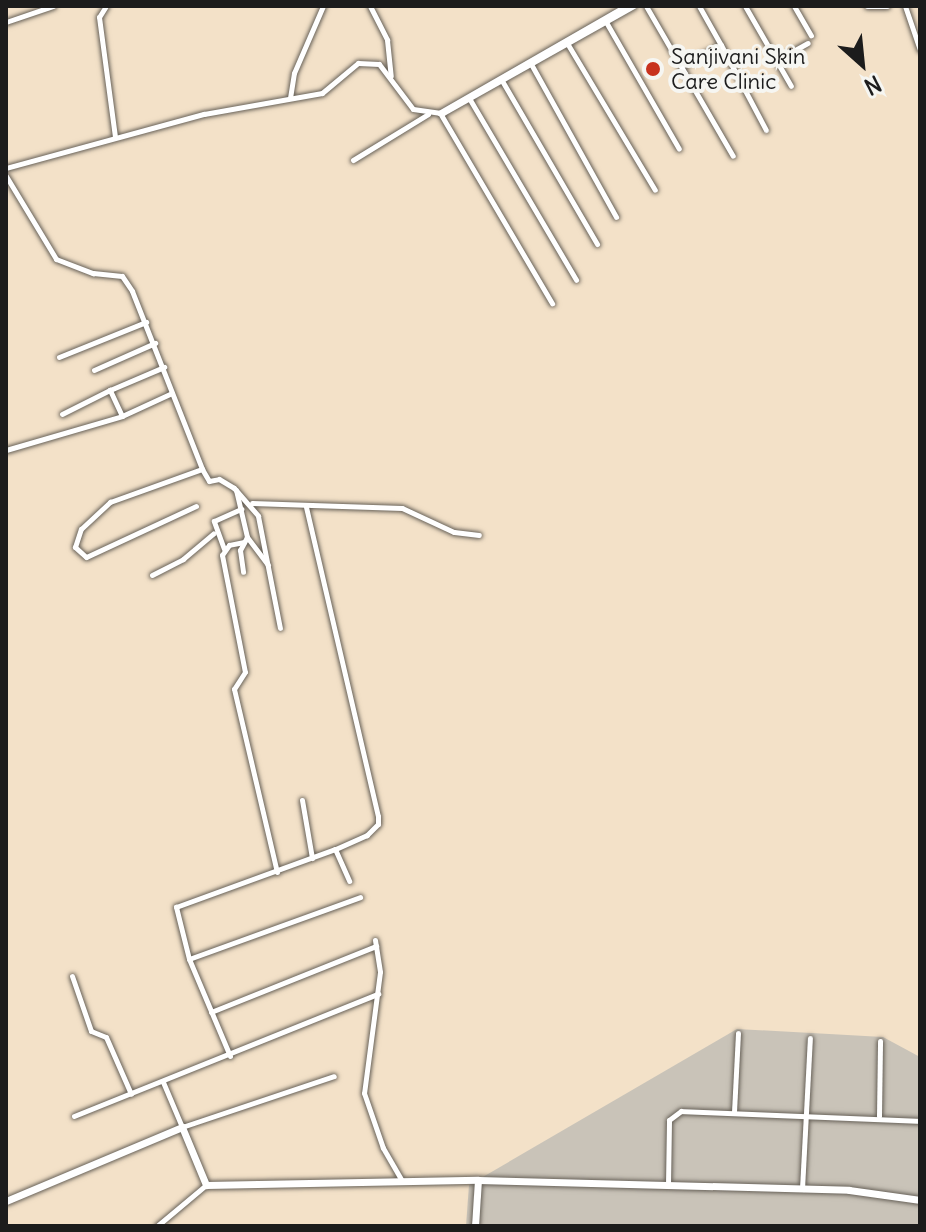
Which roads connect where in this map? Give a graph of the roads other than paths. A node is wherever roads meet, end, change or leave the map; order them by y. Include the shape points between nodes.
1 (53, 6) edge
2 (323, 6) edge
3 (370, 6) edge
4 (625, 6) edge
5 (634, 6) edge
6 (646, 6) edge
7 (699, 6) edge
8 (745, 6) edge
9 (794, 6) edge
10 (867, 6) edge
11 (887, 6) edge
12 (905, 6) edge
13 (102, 8) edge
14 (605, 20) junction
15 (6, 22) edge
16 (811, 36) dead end
17 (566, 41) junction
18 (808, 43) dead end
19 (721, 45) junction
20 (920, 50) edge
21 (777, 60) junction
22 (530, 62) junction
23 (681, 66) junction
24 (500, 78) junction
25 (392, 81) junction
26 (791, 86) dead end
27 (468, 97) junction
28 (289, 99) junction
29 (429, 113) junction
30 (439, 113) junction
31 (766, 130) dead end
32 (115, 137) junction
33 (679, 149) dead end
34 (733, 156) dead end
35 (353, 160) dead end
36 (7, 165) edge
37 (6, 176) edge
38 (655, 190) dead end
39 (616, 217) dead end
40 (597, 244) dead end
41 (576, 280) dead end
42 (552, 303) dead end
43 (146, 322) junction
44 (155, 343) junction
45 (59, 357) dead end
46 (164, 367) junction
47 (94, 370) dead end
48 (110, 390) junction
49 (172, 393) junction
50 (62, 414) dead end
51 (122, 416) junction
52 (6, 450) edge
53 (202, 469) junction
54 (236, 489) junction
55 (251, 503) junction
56 (196, 506) dead end
57 (306, 507) junction
58 (241, 509) junction
59 (214, 533) junction
60 (479, 535) dead end
61 (245, 540) junction
62 (224, 549) junction
63 (269, 565) junction
64 (243, 572) dead end
65 (152, 575) dead end
66 (280, 628) dead end
67 (302, 800) dead end
68 (335, 849) junction
69 (312, 858) junction
70 (277, 872) junction
71 (349, 881) dead end
72 (360, 897) dead end
73 (189, 959) junction
74 (72, 976) dead end
75 (378, 994) junction
76 (211, 1012) junction
77 (738, 1033) dead end
78 (810, 1038) dead end
79 (880, 1041) dead end
80 (230, 1056) junction
81 (334, 1076) dead end
82 (163, 1082) junction
83 (131, 1094) junction
84 (734, 1112) junction
85 (806, 1114) junction
86 (74, 1116) dead end
87 (879, 1116) junction
88 (920, 1121) edge
89 (182, 1127) junction
90 (478, 1180) junction
91 (402, 1181) junction
92 (206, 1185) junction
93 (668, 1185) junction
94 (802, 1189) junction
95 (920, 1200) edge
96 (6, 1201) edge
97 (157, 1226) edge
98 (475, 1226) edge

1 - 15 street
2 - 28 street
3 - 25 street via 387,40
4 - 14 street
5 - 14 street
6 - 23 street
7 - 19 street
8 - 21 street
9 - 16 street
10 - 11 street
12 - 20 street
13 - 32 street
14 - 17 street
14 - 33 street
17 - 22 street
17 - 38 street
18 - 21 street
19 - 23 street
19 - 31 street
21 - 26 street
22 - 24 street
22 - 39 street
23 - 34 street
24 - 27 street
24 - 40 street
25 - 28 street via 379,64 358,63 322,93
25 - 29 street via 413,109
27 - 30 street
27 - 41 street
28 - 32 street
29 - 30 street
29 - 35 street
30 - 42 street
32 - 36 street
37 - 43 street via 56,259 93,273 122,276
43 - 44 street
43 - 45 street
44 - 46 street
44 - 47 street
46 - 48 street
46 - 49 street
48 - 50 street
48 - 51 street
49 - 51 street
49 - 53 street
51 - 52 street
53 - 54 street via 209,481 219,479
53 - 56 street via 110,502 81,529 75,547 86,557
54 - 55 street
54 - 58 street
55 - 57 street
55 - 63 street via 263,529
57 - 60 street via 402,508 454,532
57 - 68 street via 378,816 378,824 367,835
58 - 59 street via 217,517
58 - 61 street
59 - 62 street
59 - 65 street via 183,559
61 - 62 street
61 - 63 street
61 - 64 street
62 - 70 street via 245,672 234,689
63 - 66 street
67 - 69 street
68 - 69 street
68 - 71 street
69 - 70 street
70 - 73 street via 176,907
72 - 73 street
73 - 76 street
74 - 83 street via 91,1031 106,1037
75 - 76 street via 381,961 376,943
75 - 80 street
75 - 91 street via 364,1093 383,1148
76 - 80 street
77 - 84 street
78 - 85 street
79 - 87 street
80 - 82 street
81 - 89 street
82 - 83 street
82 - 89 street
83 - 86 street
84 - 85 street
84 - 93 street via 671,1114
85 - 87 street
85 - 94 street
87 - 88 street
89 - 92 street
89 - 96 street
90 - 91 street
90 - 93 street
90 - 98 street
91 - 92 street
92 - 97 street
93 - 94 street
94 - 95 street via 884,1192

